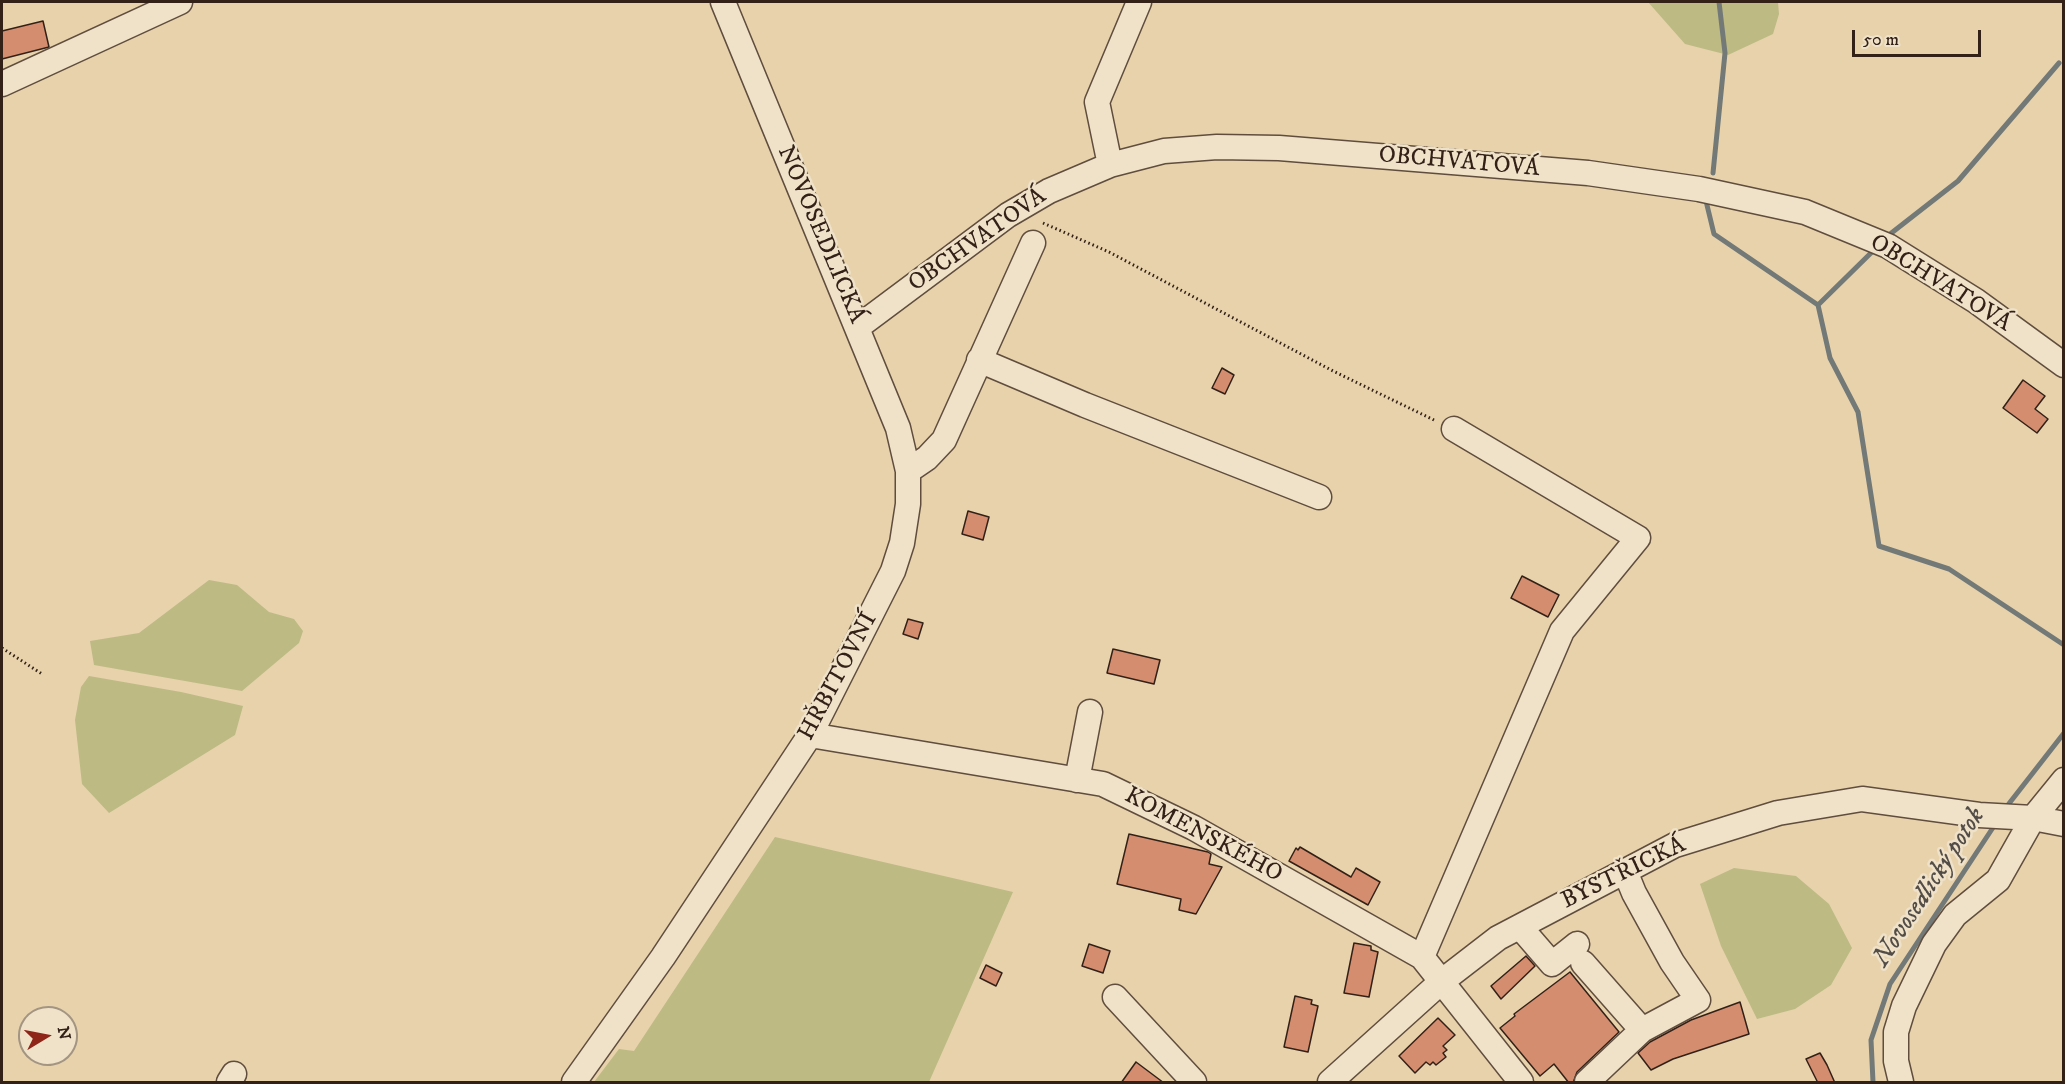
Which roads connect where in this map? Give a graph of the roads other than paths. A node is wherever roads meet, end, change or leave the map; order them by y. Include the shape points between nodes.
1 (180, 2) edge
2 (723, 2) edge
3 (1139, 2) edge
4 (2, 84) edge
5 (1110, 165) junction
6 (1038, 233) road end
7 (858, 327) junction
8 (979, 360) junction
9 (2064, 365) edge
10 (1454, 429) road end
11 (908, 471) junction
12 (1319, 497) dead end
13 (1090, 712) dead end
14 (810, 735) junction
15 (1077, 780) junction
16 (2064, 780) edge
17 (2012, 817) junction
18 (2064, 824) edge
19 (1625, 872) junction
20 (1520, 927) junction
21 (1422, 957) junction
22 (1441, 982) junction
23 (1115, 997) dead end
24 (1642, 1030) junction
25 (1510, 1078) edge
26 (574, 1083) edge
27 (1194, 1083) edge
28 (1330, 1083) edge
29 (1587, 1083) edge
30 (1901, 1083) edge

1 - 4 street
2 - 7 street, NOVOSEDLICKÁ
3 - 5 street via 1097,102
5 - 7 street, OBCHVATOVÁ via 1048,191 1008,215
5 - 9 street, OBCHVATOVÁ via 1164,151 1279,148 1588,173 1699,189 1805,212 1888,246 1976,301
6 - 8 street
7 - 11 street, NOVOSEDLICKÁ via 898,428
8 - 11 street via 944,440
8 - 12 street
10 - 21 street via 1638,538 1562,631
11 - 14 street, HŘBITOVNÍ via 909,504 893,571
13 - 15 street
14 - 15 street, KOMENSKÉHO
14 - 26 street, HŘBITOVNÍ
15 - 21 street, KOMENSKÉHO via 1103,784 1194,828
16 - 17 street
17 - 18 street, BYSTŘICKÁ
17 - 19 street, BYSTŘICKÁ via 1862,799 1767,817 1675,845
17 - 30 street via 1998,880 1955,915 1934,944 1904,1006 1896,1032
19 - 20 street, BYSTŘICKÁ
19 - 24 street via 1672,962 1698,1000
20 - 22 street, BYSTŘICKÁ via 1498,938
20 - 24 street via 1552,964 1580,953
21 - 22 street, KOMENSKÉHO
22 - 25 street, KOMENSKÉHO
22 - 28 street, BYSTŘICKÁ
23 - 27 street
24 - 29 street

